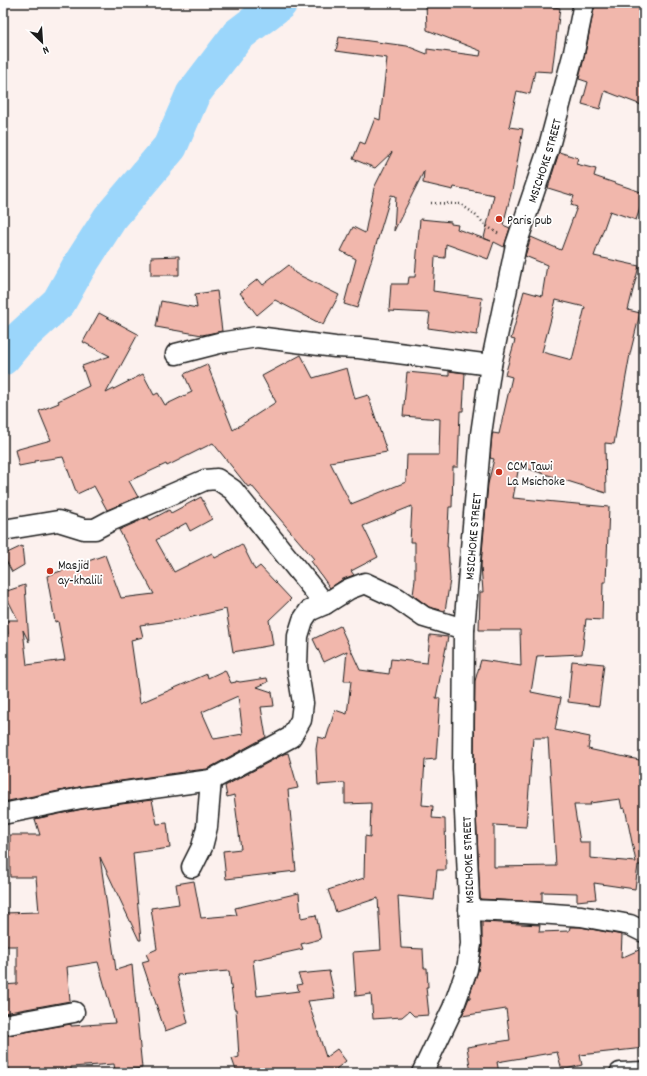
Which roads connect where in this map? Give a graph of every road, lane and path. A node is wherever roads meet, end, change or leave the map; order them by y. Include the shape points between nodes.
1 (584, 3) edge
2 (431, 203) dead end
3 (516, 245) junction
4 (176, 354) dead end
5 (491, 365) junction
6 (3, 530) edge
7 (325, 604) junction
8 (464, 629) junction
9 (211, 780) junction
10 (3, 814) edge
11 (192, 867) dead end
12 (469, 910) junction
13 (644, 932) edge
14 (74, 1012) dead end
15 (3, 1025) edge
16 (644, 1072) edge
17 (422, 1073) edge
18 (620, 1073) edge

1 - 3 street, MSICHOKE STREET via 548,150
2 - 3 path via 460,204 488,227
3 - 5 street, MSICHOKE STREET
4 - 5 street via 257,337
5 - 8 street, MSICHOKE STREET via 481,434
6 - 7 street via 58,521 95,529 205,480 216,479 233,490
7 - 8 street via 349,589 365,583 397,598 424,617
7 - 9 street via 309,611 298,636 297,666 303,703 301,720 291,737
8 - 12 street, MSICHOKE STREET via 463,768
9 - 10 street via 81,798
9 - 11 street via 207,827 202,847
12 - 13 street via 581,916 630,925
12 - 17 street, MSICHOKE STREET via 471,944 467,969 453,1008
14 - 15 street
16 - 18 street

